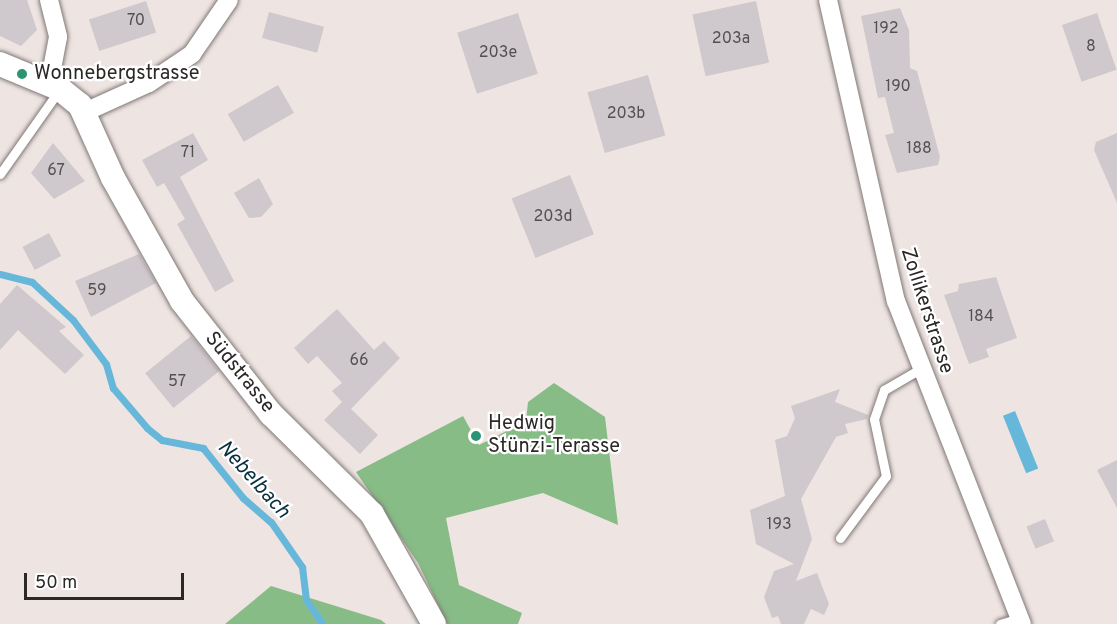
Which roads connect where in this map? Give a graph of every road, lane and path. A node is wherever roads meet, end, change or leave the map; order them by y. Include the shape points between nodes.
1 (49, 0) edge
2 (229, 0) edge
3 (828, 0) edge
4 (0, 64) edge
5 (67, 96) junction
6 (0, 174) edge
7 (920, 369) junction
8 (840, 538) dead end
9 (1021, 621) edge
10 (434, 624) edge
11 (1000, 624) edge

1 - 5 street
2 - 5 street via 192,54 149,82
3 - 7 street, Zollikerstrasse via 877,232
4 - 5 street
5 - 6 lane
5 - 10 street, Südstrasse via 182,301 271,414 372,514
7 - 8 lane via 884,390 874,419 886,476
7 - 9 street, Zollikerstrasse
9 - 11 lane

